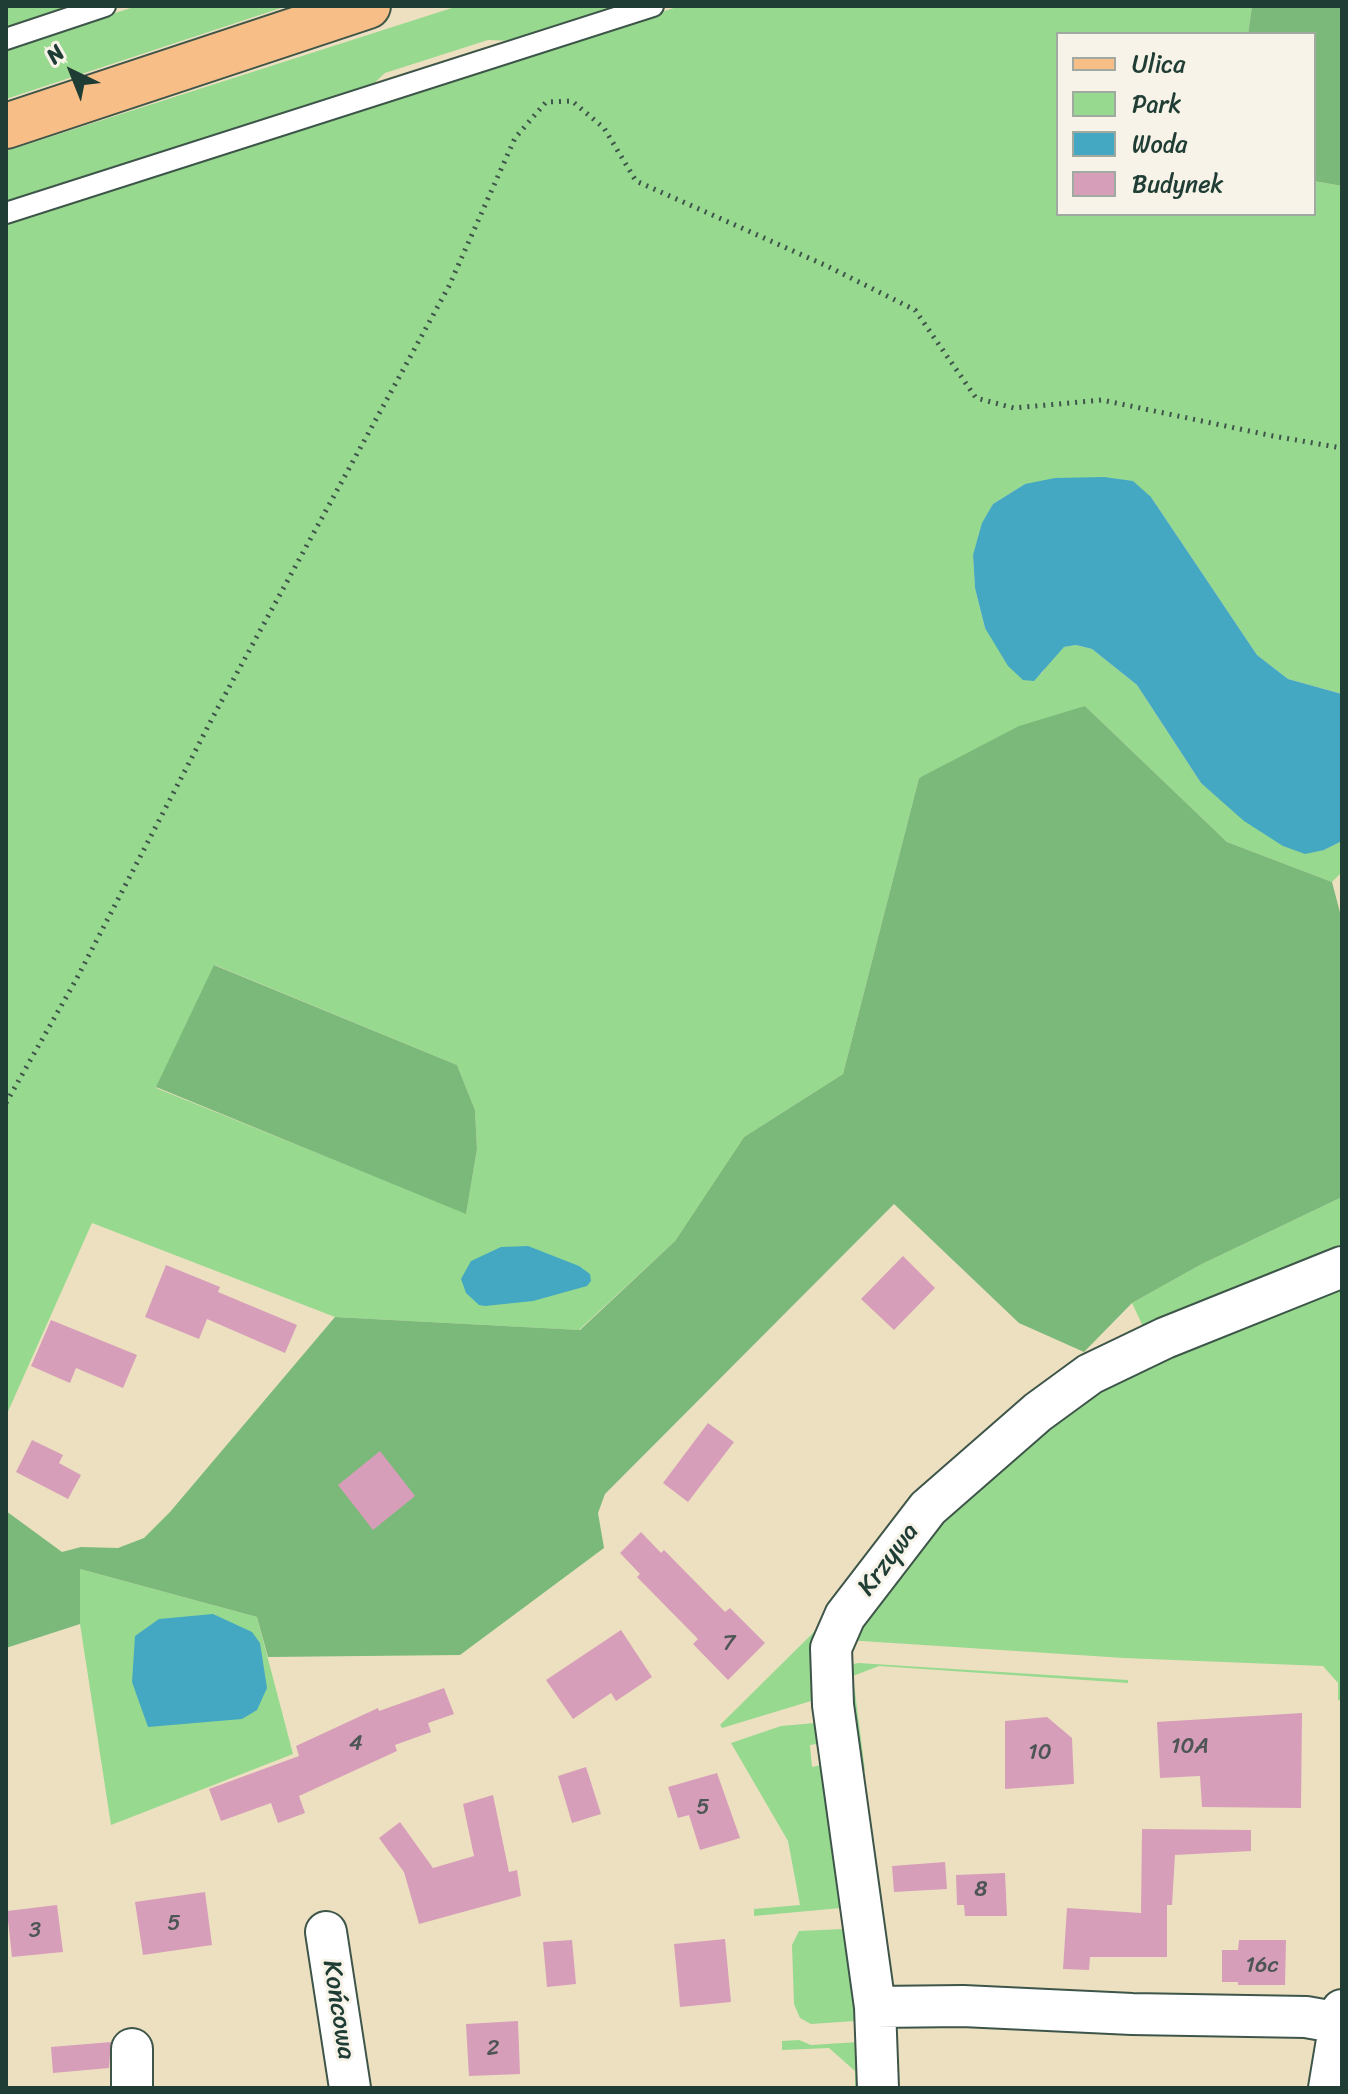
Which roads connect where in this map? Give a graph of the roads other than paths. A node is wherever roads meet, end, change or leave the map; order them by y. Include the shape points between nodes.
1 (105, 6) edge
2 (368, 6) edge
3 (653, 6) edge
4 (6, 39) edge
5 (6, 126) edge
6 (6, 213) edge
7 (1342, 1267) edge
8 (326, 1932) dead end
9 (875, 2007) junction
10 (1341, 2017) edge
11 (350, 2088) edge
12 (878, 2088) edge
13 (1329, 2088) edge

1 - 4 lane
2 - 5 main road
3 - 6 lane
7 - 9 street, Krzywa via 1090,1374 928,1508 845,1616 831,1648 833,1705
8 - 11 street, Końcowa
9 - 10 street
9 - 12 street, Krzywa
10 - 13 street

